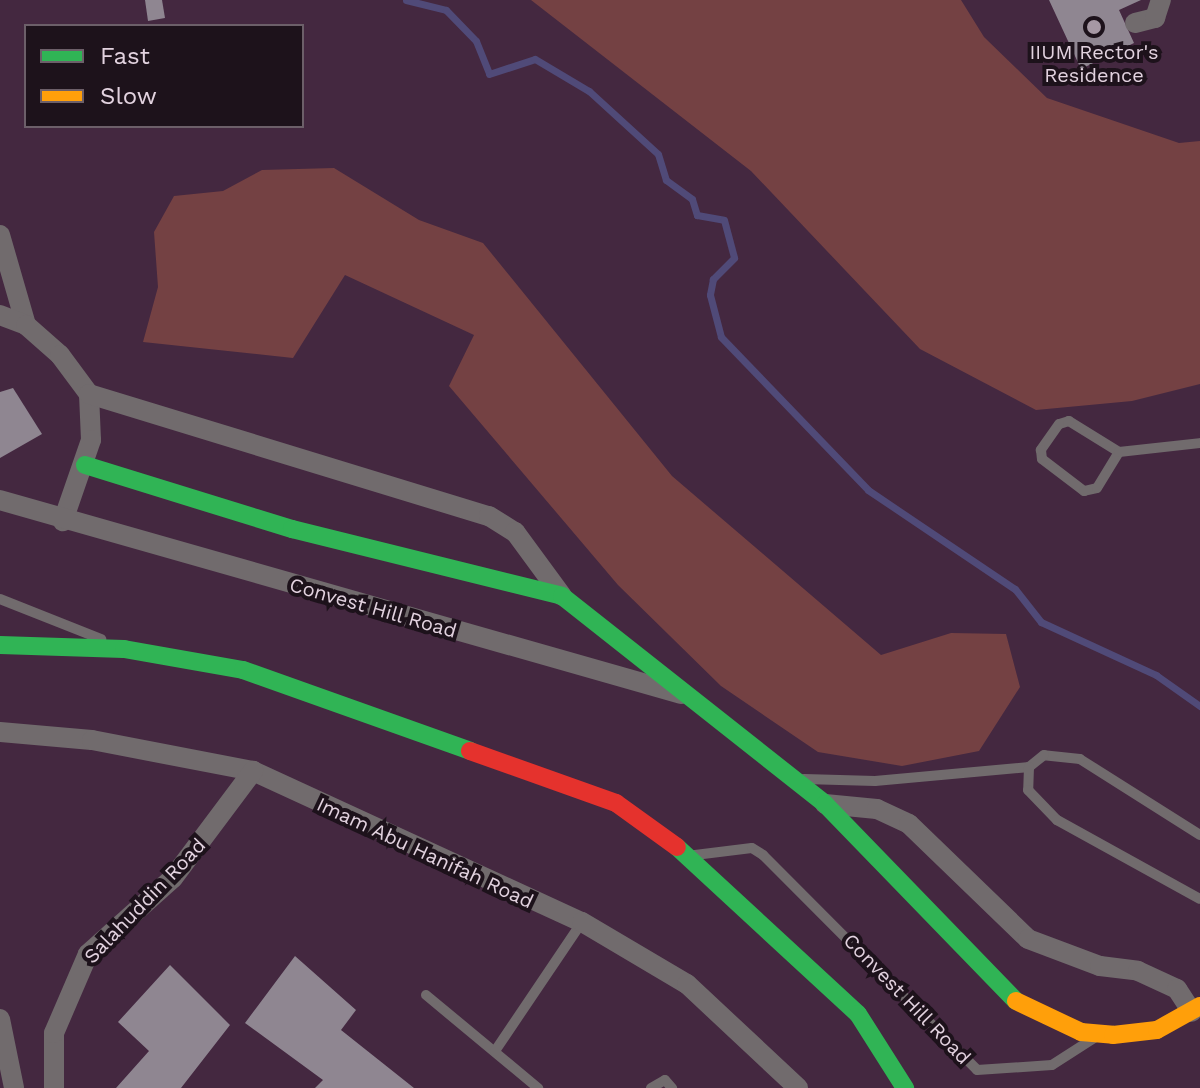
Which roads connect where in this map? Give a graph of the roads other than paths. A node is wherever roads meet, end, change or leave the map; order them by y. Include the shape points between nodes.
1 (1161, 0) edge
2 (1135, 23) dead end
3 (0, 235) edge
4 (0, 315) edge
5 (26, 325) junction
6 (89, 394) junction
7 (1200, 443) edge
8 (1119, 452) junction
9 (85, 465) junction
10 (0, 500) edge
11 (63, 521) junction
12 (562, 596) junction
13 (0, 599) edge
14 (0, 645) edge
15 (124, 649) junction
16 (682, 695) junction
17 (0, 732) edge
18 (1029, 767) junction
19 (253, 771) junction
20 (792, 779) junction
21 (825, 804) junction
22 (1200, 835) edge
23 (689, 856) junction
24 (1200, 899) edge
25 (582, 922) junction
26 (426, 995) dead end
27 (1196, 1009) edge
28 (0, 1019) edge
29 (1098, 1034) junction
30 (495, 1051) junction
31 (14, 1088) edge
32 (54, 1088) edge
33 (538, 1088) edge
34 (651, 1088) edge
35 (672, 1088) edge
36 (798, 1088) edge
37 (905, 1088) edge

1 - 2 street via 1155,18
3 - 5 street
4 - 5 street
5 - 6 street
6 - 9 street
6 - 12 street, Convest Hill Road via 489,516 515,532
7 - 8 lane
8 - 8 lane via 1097,488 1084,491 1042,459 1041,450 1059,424 1069,421
9 - 11 street
9 - 12 street, Convest Hill Road via 292,529
10 - 11 street, Convest Hill Road
11 - 16 street, Convest Hill Road
12 - 16 street, Convest Hill Road
13 - 15 lane
14 - 15 street
15 - 23 street via 243,670 513,762 616,803
16 - 20 street, Convest Hill Road
17 - 19 street, Imam Abu Hanifah Road via 92,740
18 - 20 lane via 875,781
18 - 22 lane via 1044,755 1080,759
18 - 24 lane via 1028,790 1057,820
19 - 25 street, Imam Abu Hanifah Road
19 - 32 street, Salahuddin Road via 173,878 88,954 54,1033
20 - 21 street, Convest Hill Road
21 - 27 street, Convest Hill Road via 877,809 909,824 1028,939 1085,961 1138,971 1177,989
21 - 29 street, Convest Hill Road via 1008,997
23 - 29 lane, Convest Hill Road via 752,848 763,855 977,1070 1052,1065
23 - 37 street via 858,1014
25 - 30 lane
25 - 36 street, Imam Abu Hanifah Road via 687,984
26 - 30 lane
27 - 29 street, Convest Hill Road via 1157,1030
28 - 31 street
30 - 33 lane
34 - 35 lane via 665,1080

